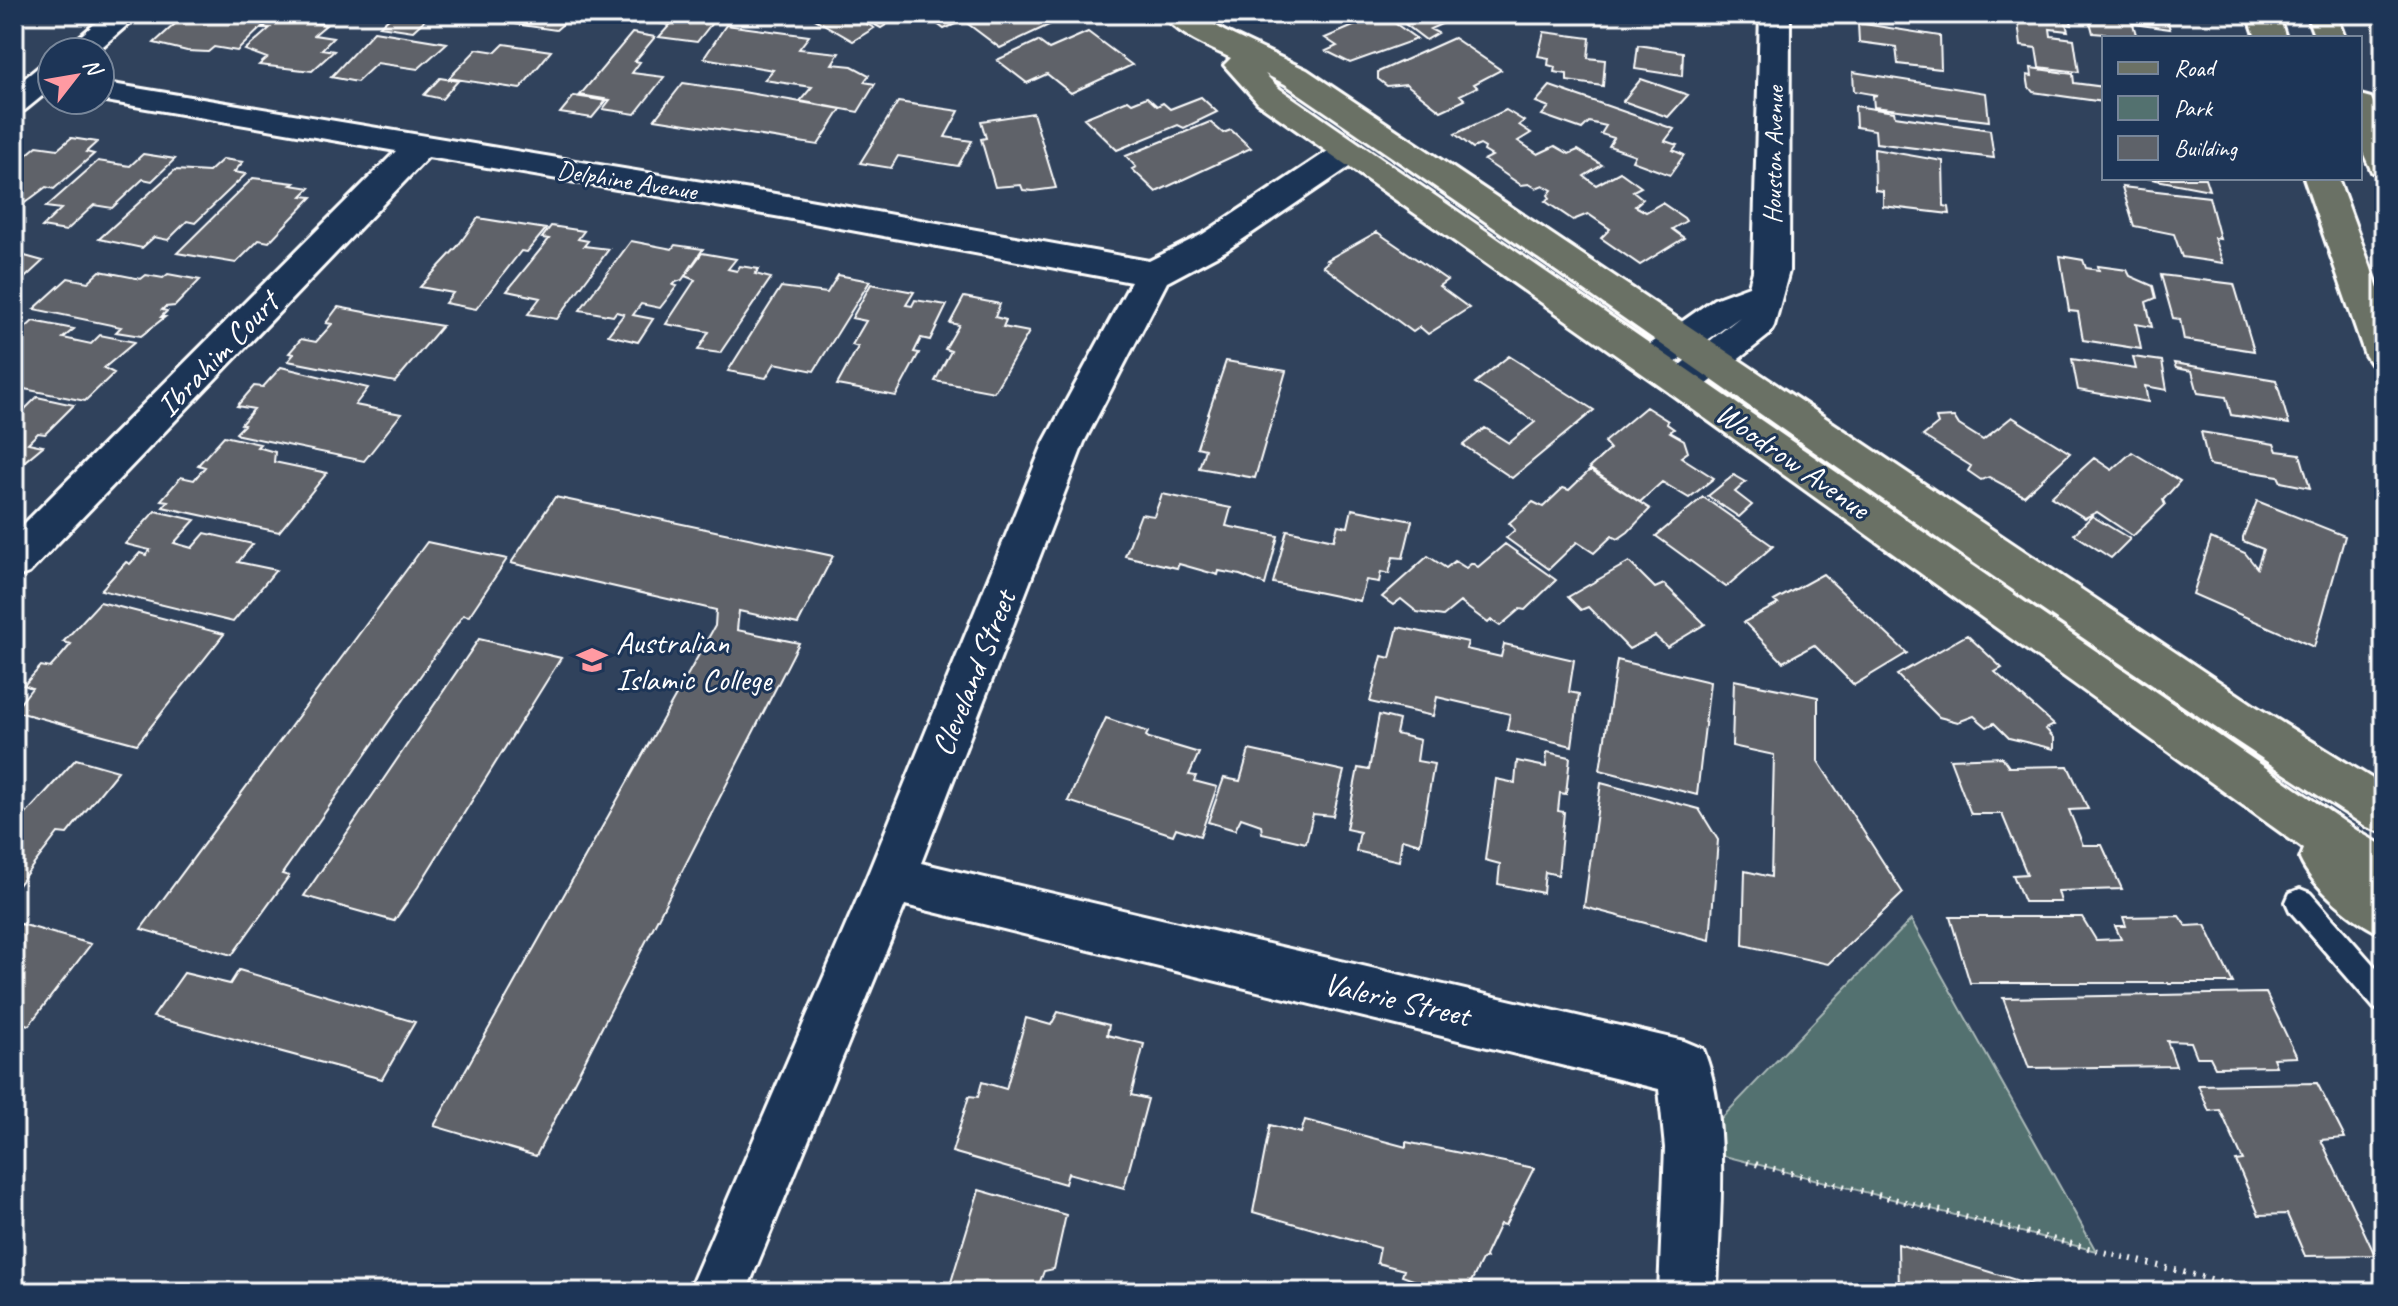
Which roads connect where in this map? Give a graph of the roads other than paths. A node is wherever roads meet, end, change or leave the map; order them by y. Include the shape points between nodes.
1 (125, 14) edge
2 (1178, 14) edge
3 (1775, 14) edge
4 (2263, 14) edge
5 (2321, 14) edge
6 (97, 36) edge
7 (2270, 36) edge
8 (2329, 36) edge
9 (1213, 37) junction
10 (36, 82) edge
11 (116, 94) edge
12 (14, 103) edge
13 (2362, 110) edge
14 (420, 146) junction
15 (1349, 152) junction
16 (2384, 165) edge
17 (2322, 180) edge
18 (1153, 274) junction
19 (1762, 295) junction
20 (1682, 337) junction
21 (2384, 355) edge
22 (1714, 359) junction
23 (1652, 361) junction
24 (1683, 383) junction
25 (14, 561) edge
26 (2239, 720) junction
27 (2168, 723) junction
28 (2384, 785) edge
29 (2384, 812) edge
30 (2384, 872) edge
31 (891, 879) junction
32 (2300, 902) dead end
33 (2384, 912) edge
34 (2384, 998) edge
35 (717, 1292) edge
36 (1688, 1292) edge

1 - 6 street
2 - 9 main road, Woodrow Avenue
3 - 19 street, Houston Avenue via 1771,271
4 - 7 main road
5 - 8 main road
9 - 15 main road, Woodrow Avenue via 1269,96
9 - 20 main road, Woodrow Avenue via 1296,77
10 - 12 street
11 - 14 street, Delphine Avenue
13 - 16 main road
14 - 18 street, Delphine Avenue
14 - 25 street, Ibrahim Court
15 - 18 street via 1215,242
15 - 23 main road, Woodrow Avenue
17 - 21 main road
18 - 31 street, Cleveland Street via 1064,442
19 - 20 street via 1727,308
19 - 22 street, Houston Avenue via 1756,326
20 - 22 main road, Woodrow Avenue
20 - 23 street
22 - 24 street, Houston Avenue
22 - 26 main road, Woodrow Avenue
23 - 24 main road, Woodrow Avenue
24 - 27 main road, Woodrow Avenue
26 - 28 main road
26 - 29 main road, Woodrow Avenue
27 - 30 main road, Woodrow Avenue via 2342,848
27 - 33 main road
31 - 35 street, Cleveland Street
31 - 36 street, Valerie Street via 1684,1068 1693,1148
32 - 34 lane

